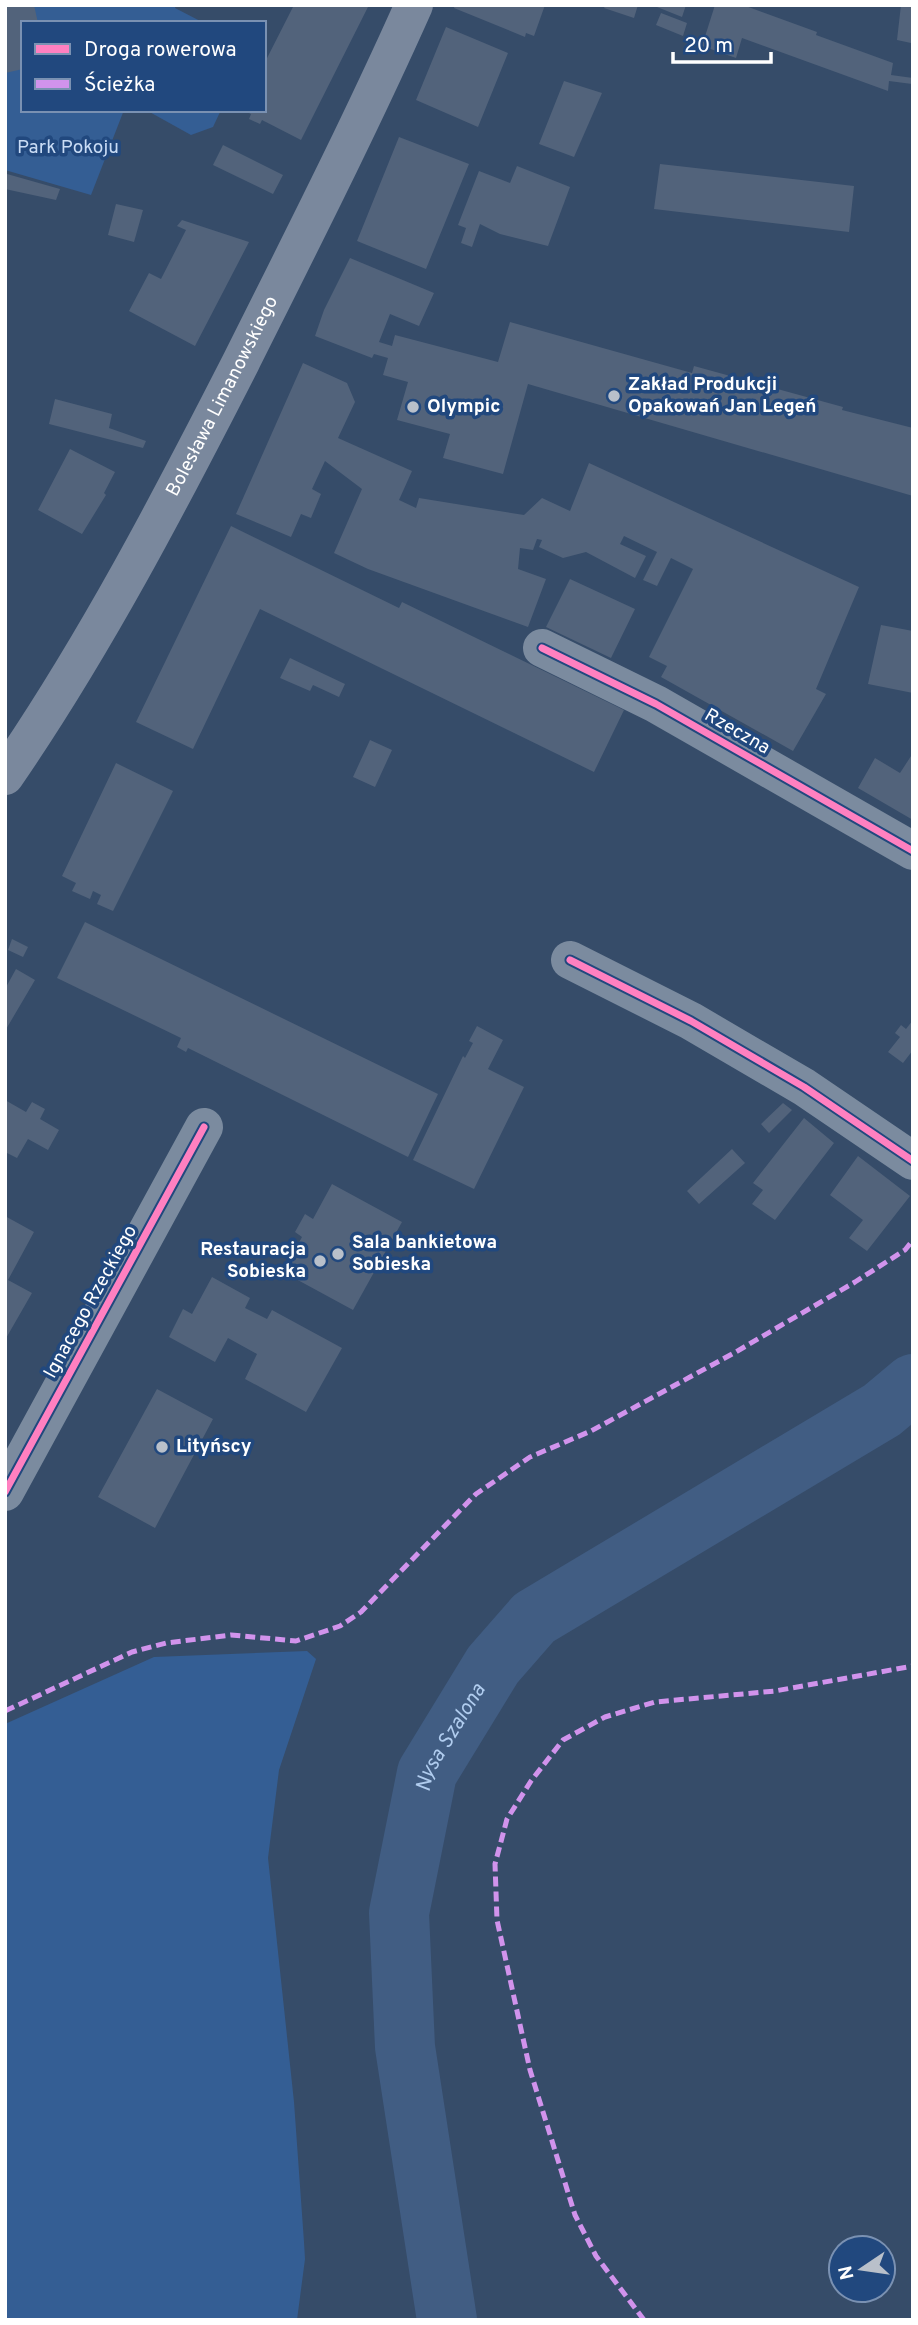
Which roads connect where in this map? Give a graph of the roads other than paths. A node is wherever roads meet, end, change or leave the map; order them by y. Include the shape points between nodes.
1 (414, 5) edge
2 (542, 648) dead end
3 (5, 776) edge
4 (913, 851) edge
5 (570, 960) dead end
6 (204, 1127) dead end
7 (913, 1161) edge
8 (5, 1492) edge

1 - 3 main road, Bolesława Limanowskiego via 175,493
2 - 4 street, Rzeczna via 656,704
5 - 7 street via 770,1067
6 - 8 street, Ignacego Rzeckiego

